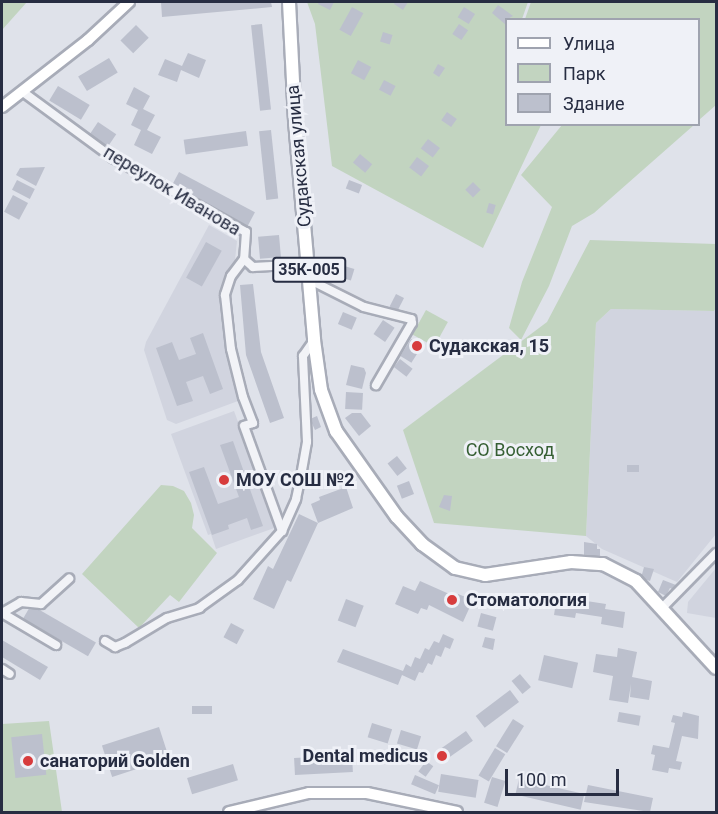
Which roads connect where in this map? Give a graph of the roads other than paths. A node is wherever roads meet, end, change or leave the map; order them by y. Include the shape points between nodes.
1 (129, 2) edge
2 (289, 2) edge
3 (23, 92) junction
4 (2, 107) edge
5 (244, 260) junction
6 (309, 264) junction
7 (310, 280) junction
8 (314, 340) junction
9 (376, 386) dead end
10 (282, 531) junction
11 (717, 553) edge
12 (69, 579) dead end
13 (662, 608) junction
14 (2, 613) edge
15 (105, 642) dead end
16 (56, 645) dead end
17 (717, 668) edge
18 (2, 669) edge
19 (10, 674) dead end
20 (443, 811) edge
21 (229, 813) edge
22 (458, 813) edge

1 - 3 main road
2 - 6 main road, Судакская улица / 35К-005 via 295,121
3 - 4 main road
3 - 5 street, переулок Иванова via 113,158 246,232
5 - 6 street, переулок Иванова via 253,267
5 - 10 street via 231,276 225,295 231,349 253,423 244,426
6 - 7 main road, Судакская улица / 35К-005
7 - 8 main road, Судакская улица / 35К-005
7 - 9 street via 364,307 411,319
8 - 10 street via 303,356 307,442 296,499
8 - 13 main road, Судакская улица / 35К-005 via 321,390 336,431 422,544 456,568 485,575 571,562 603,564 636,581
10 - 15 street via 238,580 199,608 167,618 125,644
11 - 13 street
12 - 14 street via 41,604 21,602
13 - 17 main road, Судакская улица / 35К-005
14 - 16 street
18 - 19 street
20 - 21 main road via 367,793 309,793
20 - 22 main road

